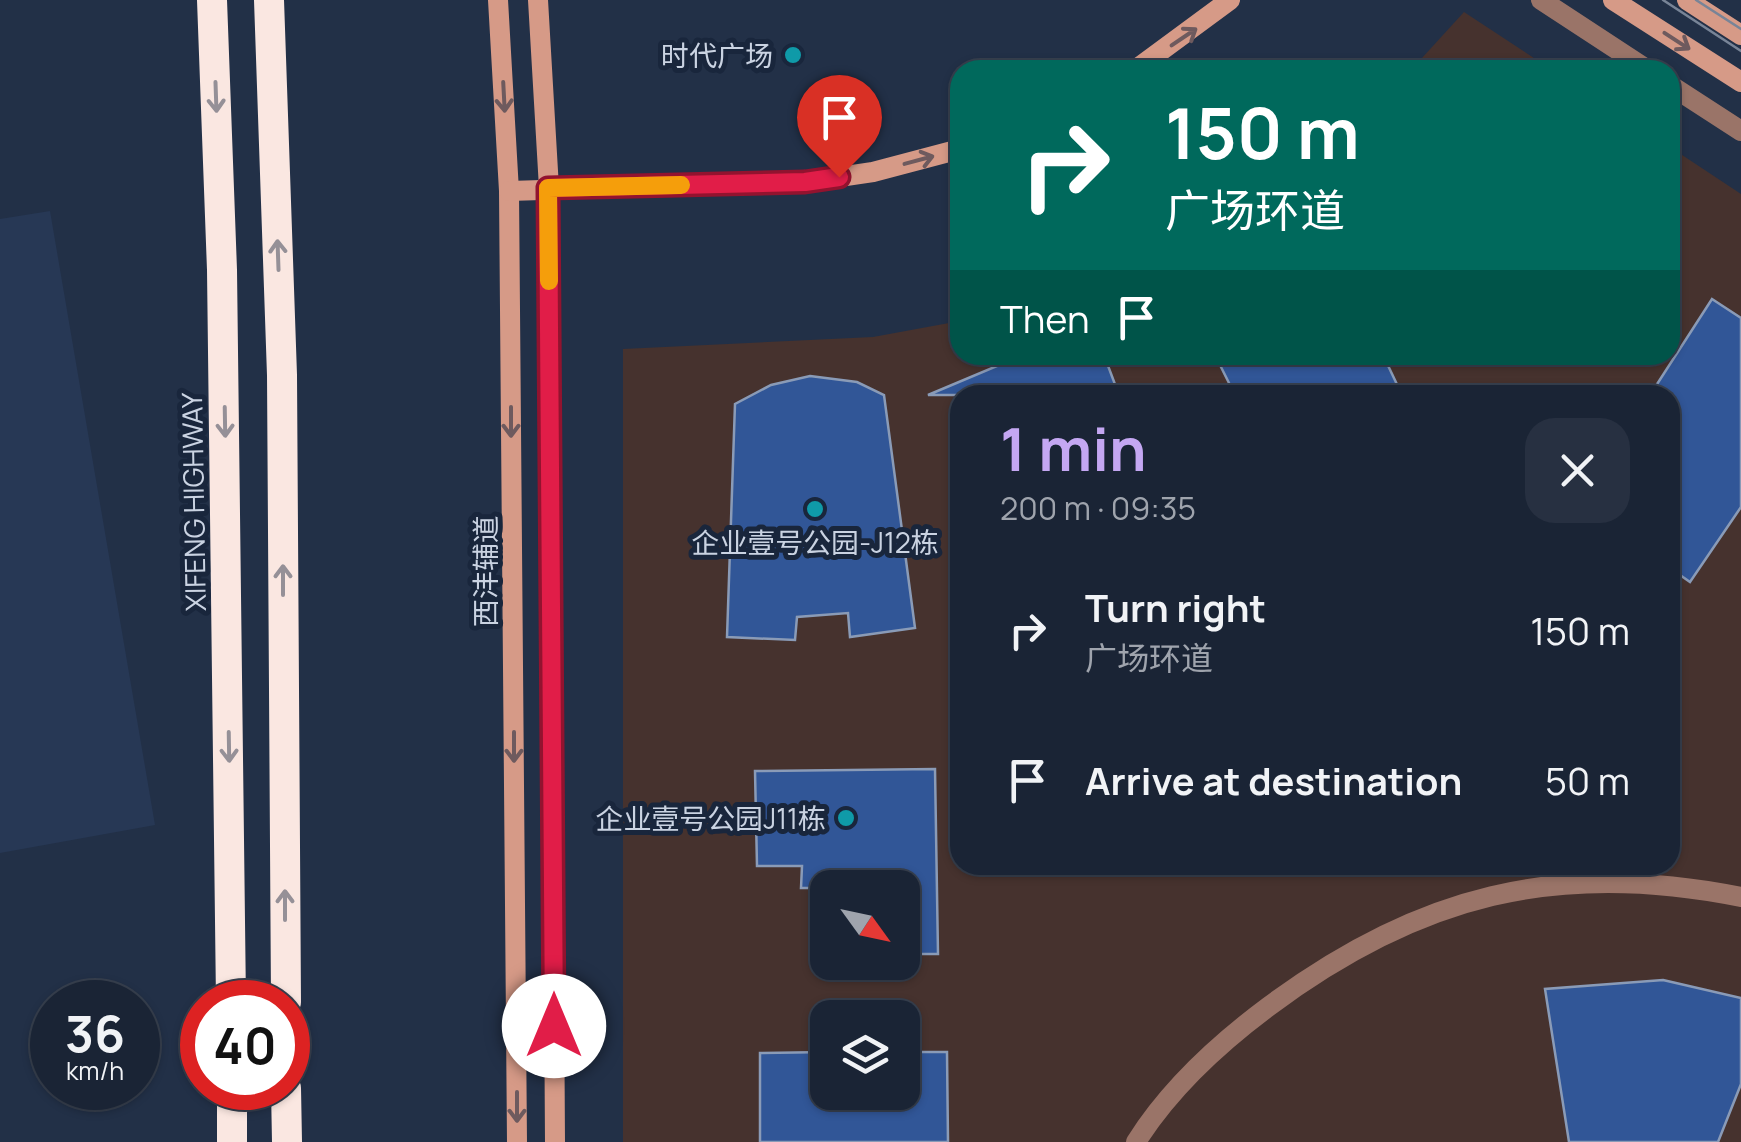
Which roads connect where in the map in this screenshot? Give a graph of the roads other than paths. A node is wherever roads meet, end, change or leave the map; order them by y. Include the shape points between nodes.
1 (212, 0) edge
2 (269, 0) edge
3 (498, 0) edge
4 (538, 0) edge
5 (1230, 0) edge
6 (1541, 0) edge
7 (1613, 0) edge
8 (1687, 0) edge
9 (1741, 35) edge
10 (1149, 60) edge
11 (1633, 60) edge
12 (1741, 82) edge
13 (1680, 91) edge
14 (1741, 131) edge
15 (950, 152) edge
16 (548, 188) junction
17 (509, 192) junction
18 (1741, 897) edge
19 (231, 980) edge
20 (286, 980) edge
21 (232, 1110) edge
22 (286, 1110) edge
23 (232, 1142) edge
24 (286, 1142) edge
25 (517, 1142) edge
26 (555, 1142) edge
27 (1136, 1142) edge

1 -> 19 highway, XIFENG HIGHWAY
20 -> 2 highway via 282,375
3 -> 17 street, 西沣辅道
4 - 16 street
10 -> 5 street
6 - 11 street
7 -> 12 street
8 - 9 street
13 - 14 street
16 -> 15 street via 805,182
16 - 17 street
16 - 26 street
17 -> 25 street, 西沣辅道
18 - 27 street via 1685,886 1572,883 1490,894 1383,932 1320,968 1191,1071
21 - 23 highway
22 - 24 highway

